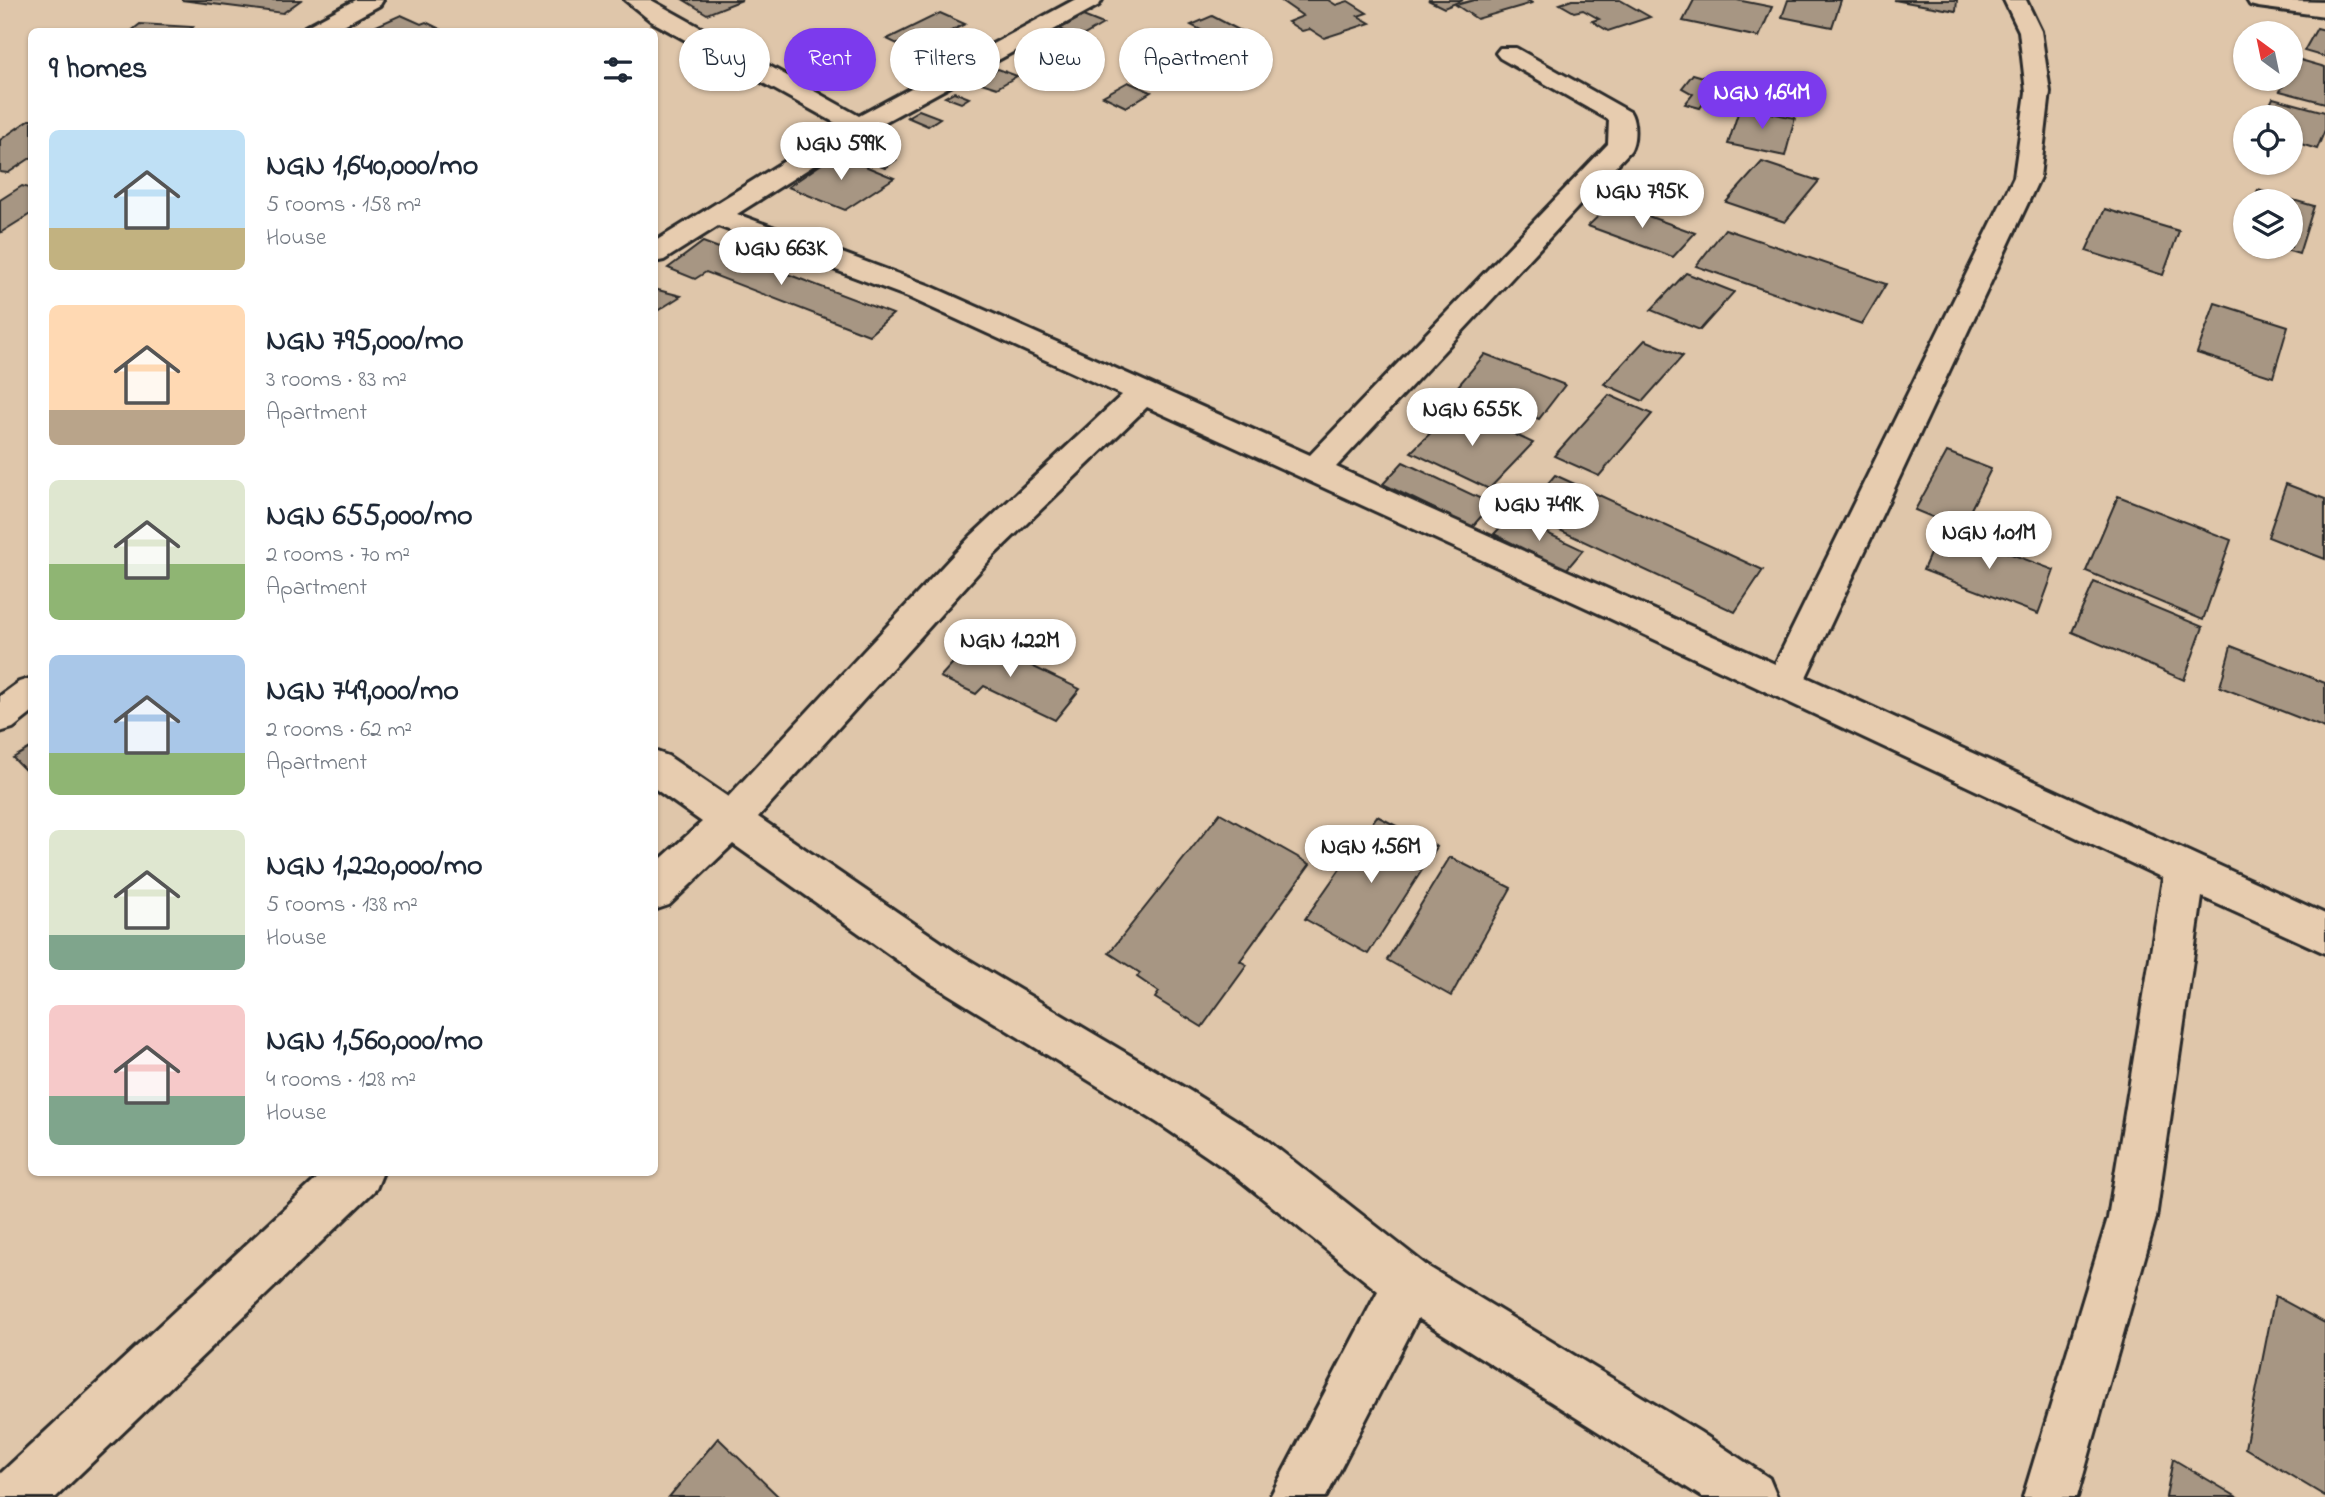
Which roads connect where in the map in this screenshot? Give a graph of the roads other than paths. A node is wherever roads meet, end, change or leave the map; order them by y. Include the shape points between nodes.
1 (372, 0) edge
2 (636, 0) edge
3 (1091, 0) edge
4 (2015, 0) edge
5 (2258, 0) edge
6 (2325, 9) edge
7 (320, 28) edge
8 (1508, 53) dead end
9 (859, 126) junction
10 (717, 216) junction
11 (658, 252) edge
12 (1143, 393) junction
13 (1314, 470) junction
14 (1784, 684) junction
15 (28, 695) edge
16 (0, 717) edge
17 (658, 770) edge
18 (731, 820) junction
19 (2185, 869) junction
20 (658, 888) edge
21 (2325, 934) edge
22 (355, 1176) edge
23 (1409, 1284) junction
24 (16, 1497) edge
25 (1297, 1497) edge
26 (1749, 1497) edge
27 (2050, 1497) edge

1 - 7 street
2 - 9 street
3 - 9 street
4 - 14 street via 2030,31 2038,92 2027,177
5 - 6 street
8 - 13 street via 1621,117 1621,146
9 - 10 street
10 - 11 street
10 - 12 street via 918,291
12 - 13 street
12 - 18 street via 982,545
13 - 14 street
14 - 19 street
15 - 16 street
17 - 18 street
18 - 20 street
18 - 23 street via 939,965 1247,1155
19 - 21 street
19 - 27 street via 2132,1218
22 - 24 street
23 - 25 street
23 - 26 street

